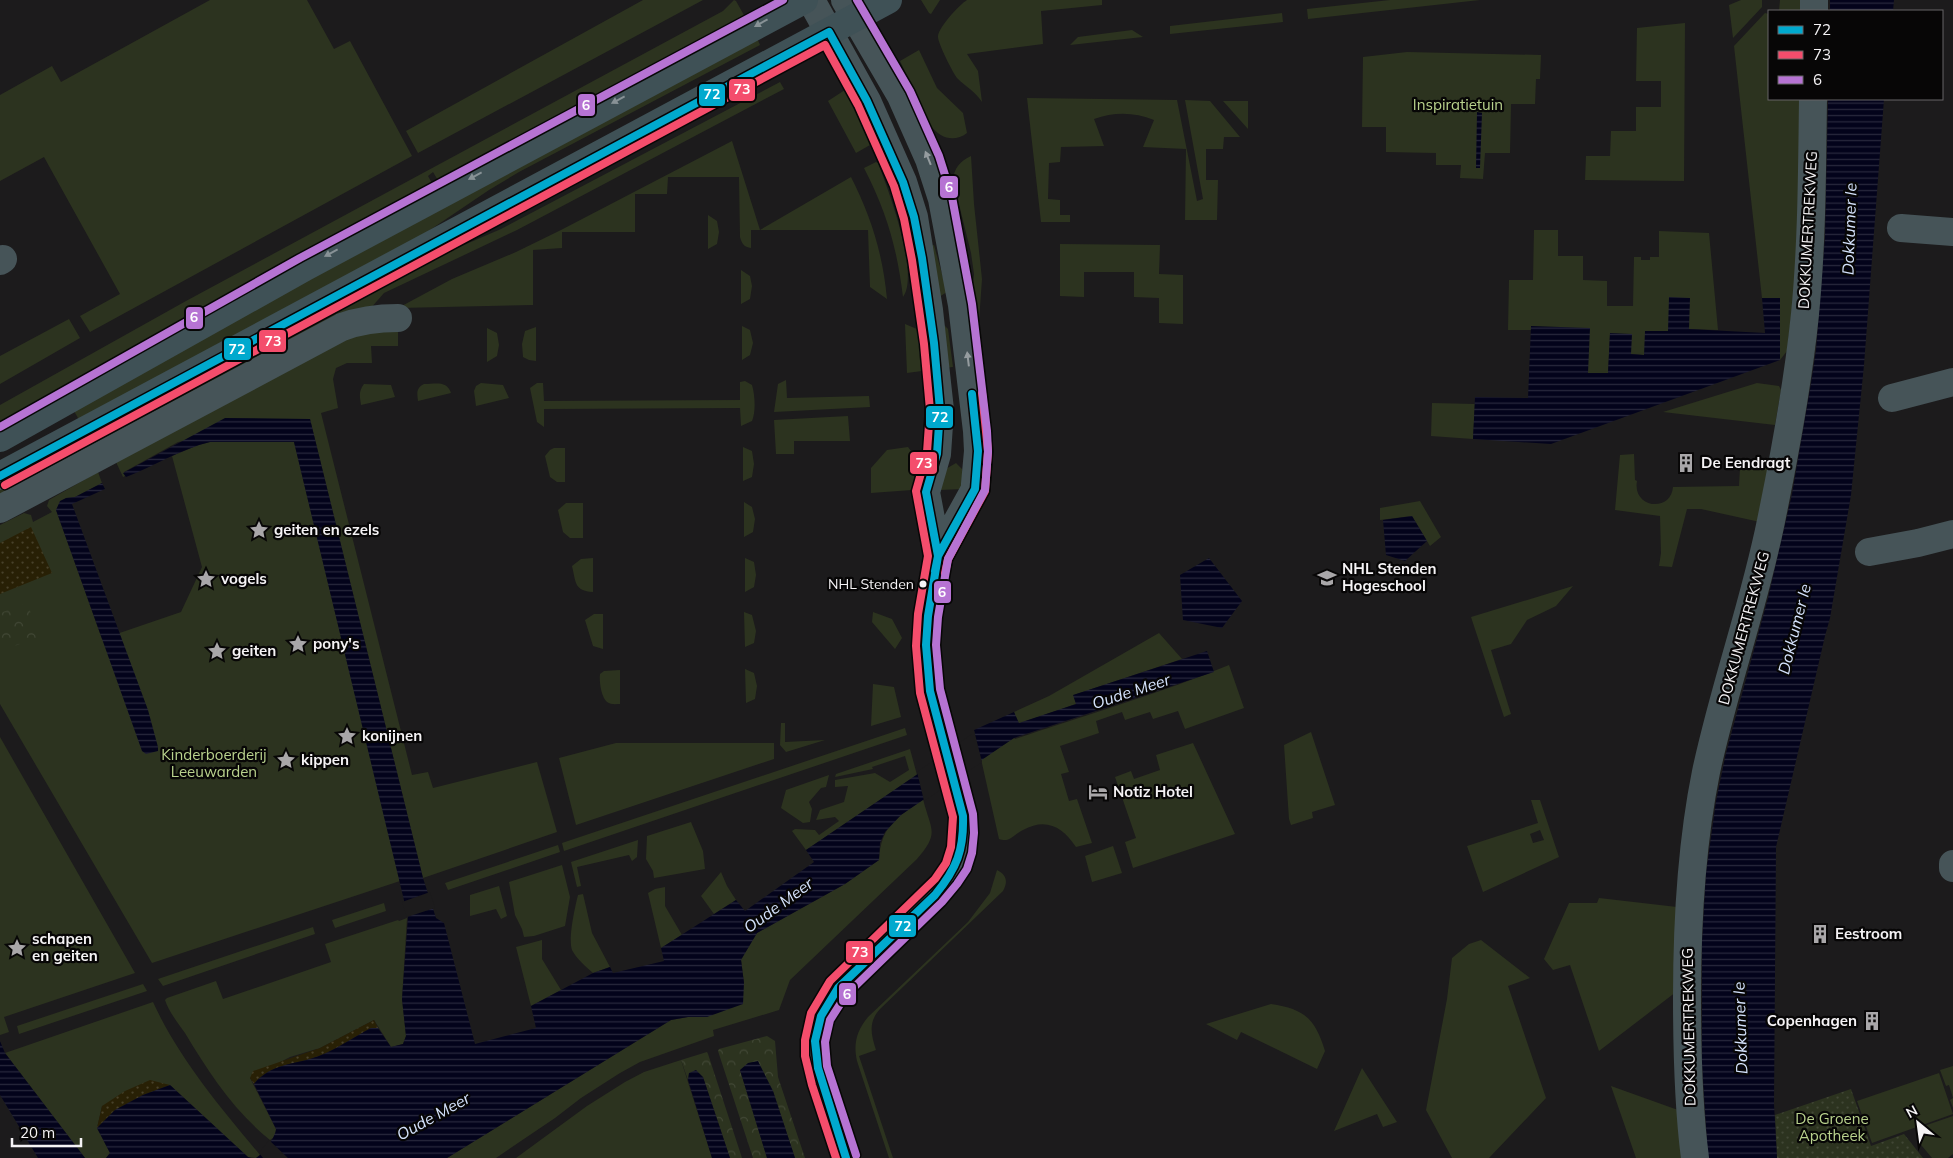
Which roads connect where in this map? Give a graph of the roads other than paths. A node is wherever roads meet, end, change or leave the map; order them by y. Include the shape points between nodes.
1 (804, 0) edge
2 (811, 0) edge
3 (888, 0) edge
4 (850, 9) edge
5 (829, 32) junction
6 (1813, 100) edge
7 (1901, 228) dead end
8 (1953, 232) edge
9 (962, 305) junction
10 (930, 310) junction
11 (398, 318) dead end
12 (1953, 382) edge
13 (1892, 398) dead end
14 (0, 438) edge
15 (0, 476) edge
16 (0, 508) edge
17 (1953, 534) edge
18 (1869, 552) dead end
19 (938, 556) junction
20 (1953, 864) edge
21 (1953, 868) edge
22 (846, 1158) edge
23 (1695, 1158) edge

1 -> 14 main road via 305,267
2 - 5 street
3 - 4 main road
4 - 5 main road
9 -> 4 street via 942,199 929,159 901,96
5 - 10 street via 867,100 903,182 914,217
5 - 15 main road
6 - 23 street, DOKKUMERTREKWEG via 1805,314 1787,438 1763,560 1707,769 1695,834 1689,906 1687,1048
7 - 8 street
9 - 10 street
19 -> 9 street via 976,484 977,431
10 - 19 street via 940,410 937,454 926,492
11 - 16 street via 374,318 342,327
12 - 13 street
17 - 18 street
19 - 22 street via 926,645 930,691 963,816 962,850 958,865 935,895 838,988 820,1017 815,1062
20 - 21 street

